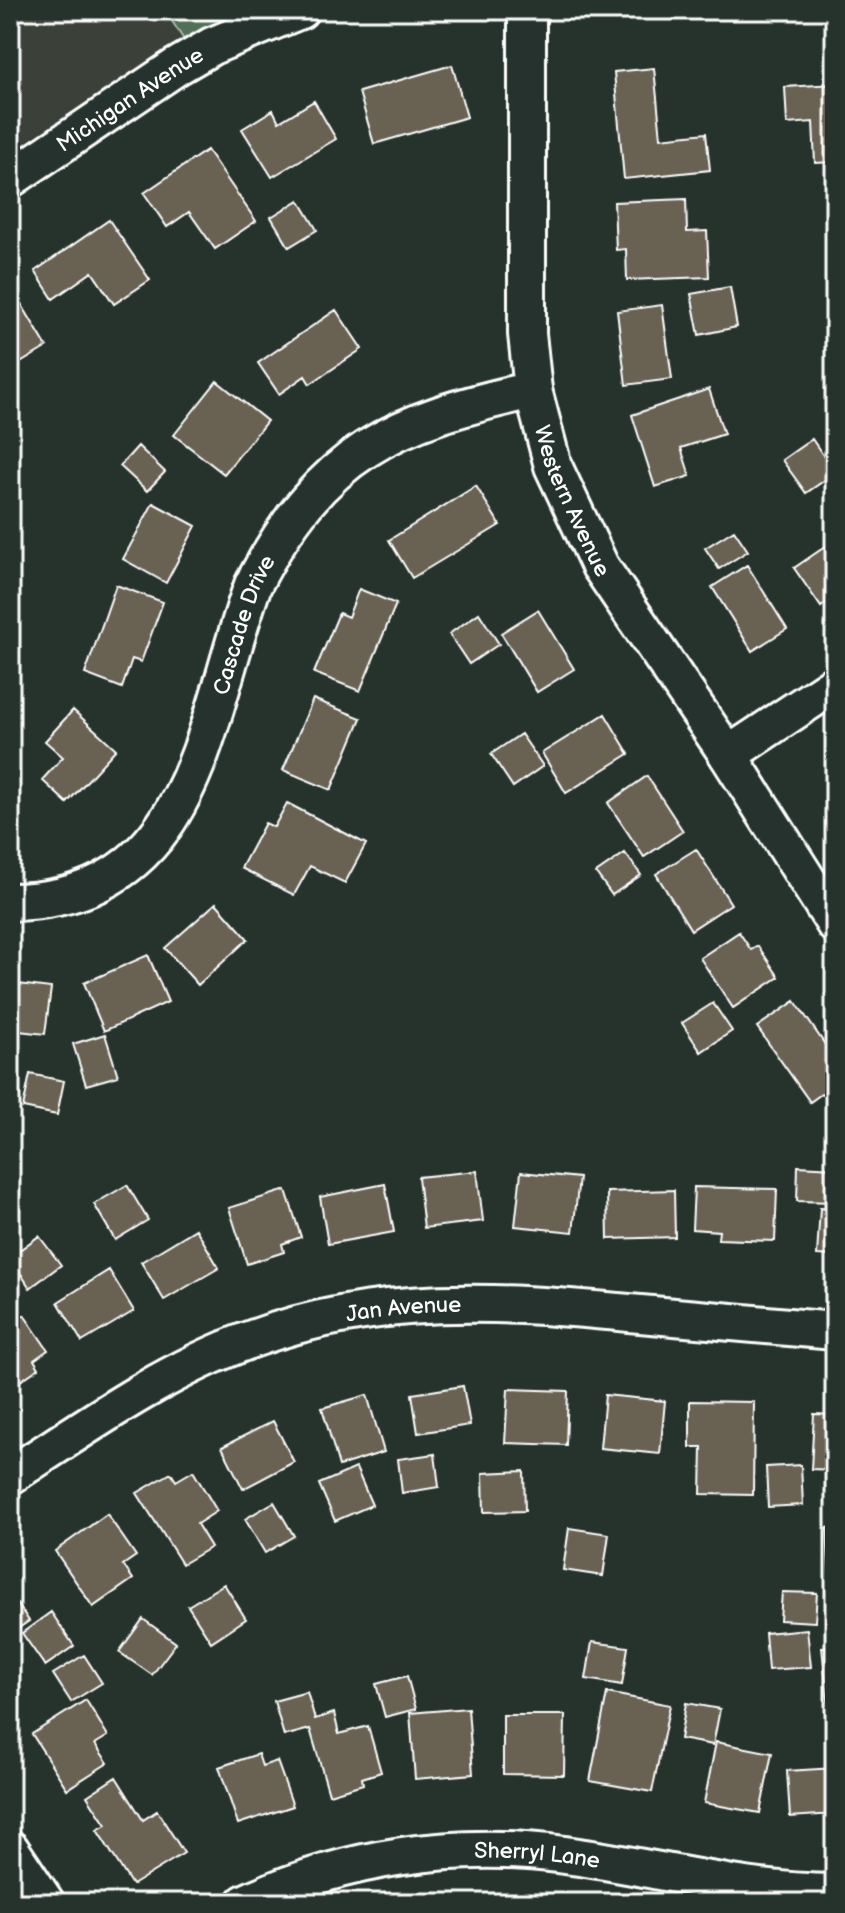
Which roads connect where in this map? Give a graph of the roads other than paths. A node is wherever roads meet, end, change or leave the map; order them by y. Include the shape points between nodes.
1 (300, 10) edge
2 (527, 10) edge
3 (10, 179) edge
4 (533, 390) junction
5 (835, 684) edge
6 (728, 755) junction
7 (10, 902) edge
8 (835, 924) edge
9 (835, 1331) edge
10 (10, 1476) edge
11 (10, 1849) edge
12 (835, 1893) edge
13 (46, 1903) edge
14 (245, 1903) edge

1 - 3 street, Michigan Avenue via 212,46
2 - 4 street, Western Avenue via 525,245
4 - 6 street, Western Avenue via 553,466 581,532
4 - 7 street, Cascade Drive via 413,422 362,450 323,481 253,585 187,792 158,835 121,871 98,884 56,898
5 - 6 street
6 - 8 street, Western Avenue
9 - 10 street, Jan Avenue via 501,1302 432,1303 334,1315 249,1340 155,1382
11 - 13 street
12 - 14 street, Sherryl Lane via 757,1890 564,1855 493,1850 370,1862 319,1874

